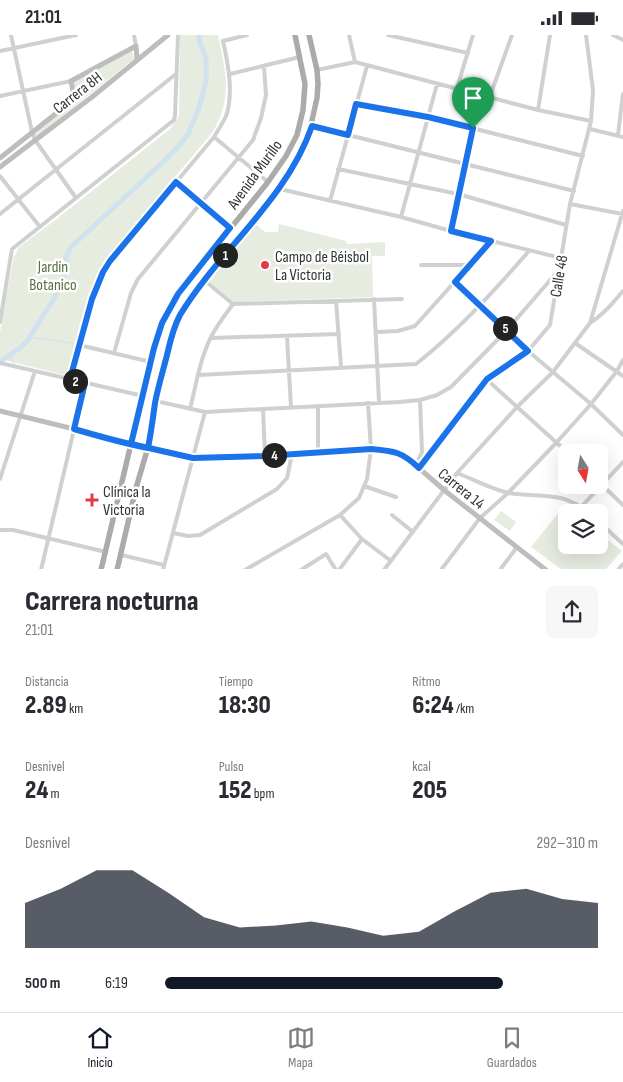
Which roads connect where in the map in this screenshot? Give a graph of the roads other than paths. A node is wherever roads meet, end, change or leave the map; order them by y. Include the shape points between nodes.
1 (11, 35) edge
2 (76, 35) edge
3 (134, 35) edge
4 (168, 35) edge
5 (178, 35) edge
6 (247, 35) edge
7 (295, 35) edge
8 (309, 35) edge
9 (349, 35) edge
10 (388, 35) edge
11 (473, 35) edge
12 (512, 35) edge
13 (550, 35) edge
14 (586, 35) edge
15 (614, 35) edge
16 (623, 40) edge
17 (136, 46) junction
18 (14, 48) junction
19 (0, 51) edge
20 (468, 53) junction
21 (300, 57) junction
22 (137, 59) junction
23 (355, 63) junction
24 (264, 66) junction
25 (367, 66) junction
26 (317, 70) junction
27 (176, 74) junction
28 (230, 74) junction
29 (71, 81) junction
30 (437, 84) junction
31 (457, 88) junction
32 (22, 91) junction
33 (623, 94) edge
34 (0, 96) edge
35 (490, 96) junction
36 (356, 104) junction
37 (538, 110) junction
38 (428, 117) junction
39 (591, 121) junction
40 (312, 126) junction
41 (473, 128) junction
42 (590, 129) junction
43 (32, 132) junction
44 (348, 135) junction
45 (620, 136) edge
46 (214, 137) junction
47 (35, 140) junction
48 (418, 153) junction
49 (583, 156) junction
50 (0, 158) edge
51 (240, 158) junction
52 (465, 164) junction
53 (0, 167) edge
54 (338, 169) junction
55 (57, 170) junction
56 (0, 176) edge
57 (176, 182) junction
58 (268, 182) junction
59 (410, 185) junction
60 (280, 189) junction
61 (574, 191) junction
62 (458, 195) junction
63 (76, 198) junction
64 (19, 199) junction
65 (330, 201) junction
66 (201, 204) junction
67 (570, 204) junction
68 (623, 213) edge
69 (0, 214) edge
70 (401, 217) junction
71 (566, 225) junction
72 (40, 227) junction
73 (230, 228) junction
74 (451, 231) junction
75 (491, 241) junction
76 (529, 251) junction
77 (561, 258) junction
78 (421, 265) dead end
79 (469, 265) junction
80 (558, 271) junction
81 (204, 280) junction
82 (455, 282) junction
83 (623, 291) edge
84 (374, 299) junction
85 (402, 299) dead end
86 (336, 301) junction
87 (233, 304) junction
88 (481, 306) junction
89 (0, 322) edge
90 (590, 323) junction
91 (507, 330) junction
92 (377, 332) junction
93 (339, 334) junction
94 (287, 337) junction
95 (210, 338) junction
96 (575, 343) junction
97 (79, 345) junction
98 (528, 351) junction
99 (114, 353) junction
100 (623, 360) edge
101 (151, 362) junction
102 (0, 363) edge
103 (377, 366) junction
104 (341, 367) junction
105 (290, 370) junction
106 (35, 371) junction
107 (617, 371) junction
108 (553, 372) junction
109 (199, 375) junction
110 (623, 376) edge
111 (486, 378) junction
112 (70, 379) junction
113 (85, 383) junction
114 (143, 396) junction
115 (420, 400) junction
116 (156, 401) junction
117 (378, 402) junction
118 (368, 403) junction
119 (591, 404) junction
120 (318, 405) junction
121 (518, 406) junction
122 (291, 407) junction
123 (190, 409) junction
124 (264, 409) junction
125 (0, 411) edge
126 (204, 412) junction
127 (21, 416) junction
128 (74, 429) junction
129 (623, 435) edge
130 (557, 442) junction
131 (131, 444) junction
132 (148, 448) junction
133 (371, 449) junction
134 (318, 453) junction
135 (292, 454) junction
136 (265, 456) junction
137 (421, 456) junction
138 (193, 458) junction
139 (408, 458) junction
140 (623, 462) edge
141 (418, 467) junction
142 (457, 473) junction
143 (608, 476) edge
144 (0, 479) edge
145 (364, 486) junction
146 (444, 490) junction
147 (608, 491) edge
148 (508, 493) junction
149 (591, 494) edge
150 (396, 497) dead end
151 (576, 504) edge
152 (583, 504) edge
153 (623, 505) edge
154 (340, 515) junction
155 (392, 515) dead end
156 (480, 518) junction
157 (0, 530) edge
158 (608, 530) edge
159 (413, 532) junction
160 (173, 533) junction
161 (48, 538) junction
162 (362, 539) junction
163 (623, 543) edge
164 (517, 547) junction
165 (106, 551) junction
166 (121, 555) junction
167 (391, 561) junction
168 (623, 564) edge
169 (163, 567) edge
170 (41, 569) edge
171 (101, 569) edge
172 (117, 569) edge
173 (245, 569) edge
174 (300, 569) edge
175 (338, 569) edge
176 (384, 569) edge
177 (441, 569) edge
178 (500, 569) edge
179 (546, 569) edge
180 (618, 569) edge

1 - 18 street
2 - 18 street
3 - 17 street
4 - 22 street, Carrera 8H
5 - 27 street
6 - 28 street via 224,41
7 - 21 main road, Avenida Murillo
8 - 26 main road, Avenida Murillo
9 - 23 street
10 - 20 street
11 - 20 street
12 - 35 street
13 - 37 street
14 - 39 street, Calle 48 via 594,90
15 - 16 street
17 - 22 street
17 - 29 street
18 - 19 street
18 - 32 street
20 - 31 street
21 - 24 street
21 - 58 main road, Avenida Murillo via 306,84 300,125 286,156
22 - 47 street, Carrera 8H
23 - 25 street
23 - 26 street
24 - 28 street
24 - 51 street via 266,95 261,118 253,140
25 - 30 street
25 - 36 street
26 - 40 main road, Avenida Murillo via 317,99
27 - 55 street
27 - 63 street via 174,120
28 - 46 street via 226,116
29 - 32 street
29 - 43 street, Carrera 8H via 73,100
30 - 31 street
30 - 38 street
31 - 35 street
32 - 34 street
32 - 43 street
33 - 45 street
35 - 37 street
35 - 41 street
36 - 38 street
36 - 44 street
37 - 39 street
38 - 41 street
38 - 48 street
39 - 42 street, Calle 48
40 - 44 street
40 - 60 main road, Avenida Murillo
41 - 49 street
41 - 52 street
42 - 45 street
42 - 49 street, Calle 48
43 - 47 street
43 - 50 street, Carrera 8H
44 - 48 street
44 - 54 street
46 - 51 street
46 - 57 street
47 - 53 street, Carrera 8H
47 - 55 street
48 - 52 street
48 - 59 street
49 - 61 street, Calle 48
51 - 58 street
51 - 66 street
52 - 61 street
52 - 62 street
54 - 59 street
54 - 65 street
55 - 63 street
55 - 64 street
56 - 64 street
57 - 66 street
57 - 97 street via 103,272
58 - 73 main road, Avenida Murillo
59 - 62 street
59 - 70 street
60 - 65 street
60 - 81 main road, Avenida Murillo
61 - 67 street, Calle 48
62 - 71 street
62 - 74 street
63 - 72 street
64 - 69 street
64 - 72 street
65 - 70 street
66 - 73 street
66 - 99 street via 138,279
67 - 68 street
67 - 71 street, Calle 48
68 - 90 street
70 - 74 street
71 - 77 street, Calle 48
72 - 89 street via 12,249
73 - 101 main road, Avenida Murillo via 169,309
74 - 75 street
75 - 76 street
75 - 79 street
76 - 77 street
76 - 88 street
77 - 80 street, Calle 48
78 - 79 street
79 - 82 street
80 - 91 street
80 - 98 street, Calle 48 via 550,325
81 - 87 street
81 - 116 main road, Avenida Murillo via 173,331
82 - 88 street
82 - 92 street via 415,325 398,331
83 - 90 street
84 - 85 street
84 - 86 street
84 - 92 street
86 - 87 street
86 - 93 street
87 - 95 street
88 - 91 street
88 - 103 street via 416,364
90 - 96 street
91 - 98 street
91 - 115 street via 451,387
92 - 103 street
93 - 94 street
93 - 104 street
94 - 95 street
94 - 105 street
95 - 109 street
96 - 107 street
96 - 108 street
97 - 99 street
97 - 112 street
98 - 108 street
98 - 111 street, Calle 48
99 - 101 street
100 - 107 street
101 - 114 main road, Avenida Murillo
102 - 106 street
103 - 104 street
103 - 117 street
104 - 105 street
105 - 109 street
105 - 122 street
106 - 112 street
106 - 127 street
107 - 110 street
107 - 119 street
108 - 119 street
108 - 121 street
109 - 123 street
111 - 121 street
111 - 141 street, Calle 48
112 - 113 street
113 - 114 street
113 - 128 street
114 - 131 main road, Avenida Murillo
115 - 117 street
115 - 137 street
116 - 123 street
116 - 132 main road, Avenida Murillo
117 - 118 street
118 - 120 street
118 - 133 street
119 - 129 street
119 - 130 street
120 - 122 street
120 - 134 street
121 - 130 street
121 - 142 street
122 - 124 street
123 - 126 street
124 - 126 street
124 - 136 street
125 - 127 street, Carrera 14
126 - 138 street
127 - 128 street, Carrera 14
127 - 144 street
128 - 131 street, Carrera 14
128 - 161 street
130 - 148 street
131 - 132 street, Carrera 14
131 - 165 main road, Avenida Murillo
132 - 138 street, Carrera 14
132 - 166 main road, Avenida Murillo
133 - 134 street, Carrera 14
133 - 139 street, Carrera 14 via 389,450
133 - 145 street
134 - 135 street, Carrera 14
135 - 136 street, Carrera 14
135 - 160 street via 287,478 277,489 200,535
136 - 138 street, Carrera 14
137 - 139 street
137 - 141 street
138 - 160 street
139 - 141 street, Carrera 14
140 - 143 street
141 - 146 street, Carrera 14
142 - 146 street
142 - 148 street
145 - 150 street
145 - 154 street via 359,498
146 - 156 street, Carrera 14
146 - 159 street
147 - 153 street
148 - 151 street via 550,495
148 - 156 street
149 - 152 street
154 - 162 street
154 - 173 street
155 - 159 street
156 - 164 street, Carrera 14
156 - 177 street
157 - 161 street
158 - 163 street
159 - 167 street
160 - 169 street
161 - 165 street
161 - 170 street
162 - 167 street
162 - 175 street
164 - 178 street
164 - 179 street, Carrera 14
165 - 171 main road, Avenida Murillo
166 - 169 street
166 - 172 main road, Avenida Murillo
167 - 176 street
168 - 180 street
174 - 175 street via 326,554

